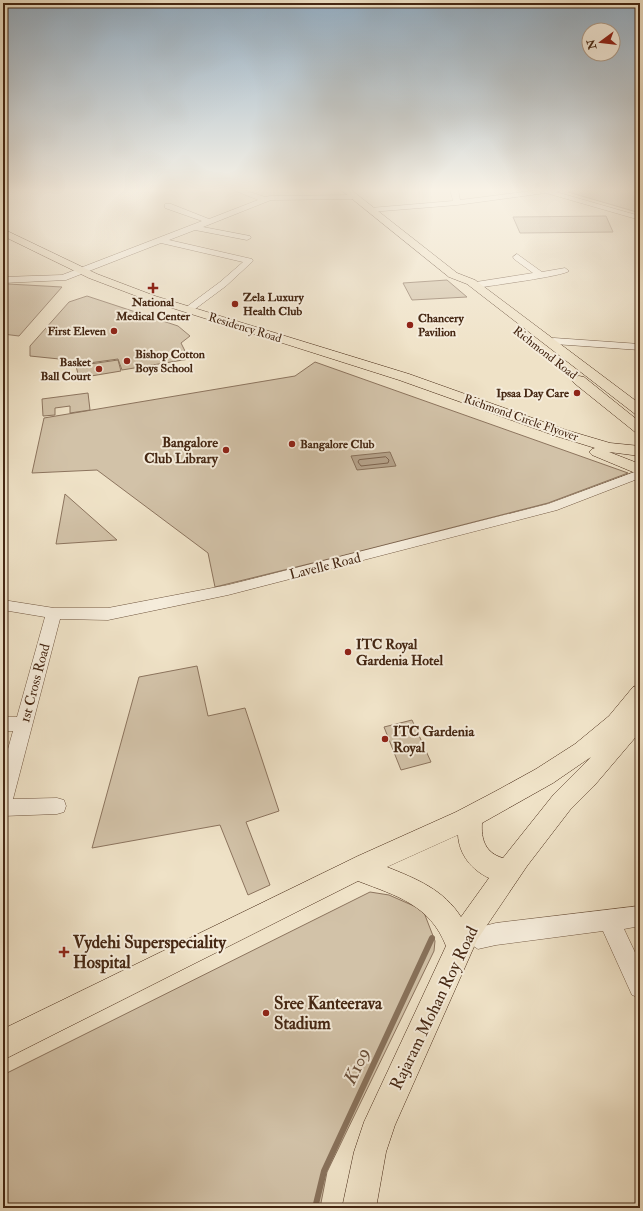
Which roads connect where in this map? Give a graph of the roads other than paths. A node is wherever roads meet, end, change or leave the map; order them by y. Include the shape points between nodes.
1 (32, 246) edge
2 (145, 246) edge
3 (183, 246) edge
4 (415, 246) edge
5 (517, 257) dead end
6 (82, 271) junction
7 (565, 271) dead end
8 (453, 275) junction
9 (541, 275) junction
10 (3, 280) edge
11 (471, 285) junction
12 (188, 310) junction
13 (548, 342) junction
14 (640, 347) edge
15 (404, 377) junction
16 (640, 411) edge
17 (639, 428) edge
18 (592, 450) junction
19 (640, 451) edge
20 (640, 455) edge
21 (640, 470) edge
22 (640, 474) edge
23 (3, 606) edge
24 (54, 613) junction
25 (640, 693) edge
26 (640, 717) edge
27 (3, 724) edge
28 (24, 724) junction
29 (3, 800) edge
30 (57, 806) dead end
31 (3, 808) edge
32 (471, 817) junction
33 (363, 866) junction
34 (509, 871) junction
35 (640, 916) edge
36 (609, 921) junction
37 (464, 940) junction
38 (640, 986) edge
39 (3, 1045) edge
40 (359, 1208) edge

1 - 6 main road, Residency Road
2 - 6 street
3 - 12 street via 250,261
4 - 8 main road, Richmond Road
5 - 9 street
6 - 10 street via 63,278
6 - 12 main road, Residency Road
7 - 9 street
8 - 11 main road, Richmond Road via 471,282
8 - 17 main road, Richmond Road via 458,285
9 - 11 street
11 - 13 main road, Richmond Road
11 - 17 main road
12 - 15 main road, Residency Road
13 - 14 street
13 - 16 main road, Richmond Road
15 - 17 main road via 417,377 587,435 618,438
15 - 18 main road via 410,384
15 - 19 main road, Richmond Circle Flyover via 581,440
18 - 20 main road
18 - 21 main road
22 - 24 street, Lavelle Road via 552,507 228,590 108,614
23 - 24 street, Lavelle Road
24 - 28 street, 1st Cross Road
25 - 32 main road via 620,719 585,749 559,767
26 - 34 main road, Rajaram Mohan Roy Road via 586,779 562,802
27 - 28 street
28 - 29 street, 1st Cross Road
30 - 31 street
32 - 33 main road
32 - 34 main road via 471,843 477,854 492,867
33 - 37 main road via 425,897
33 - 39 main road
34 - 37 main road, Rajaram Mohan Roy Road
35 - 36 street
36 - 37 street
36 - 38 street
37 - 40 main road, Rajaram Mohan Roy Road via 380,1122 370,1152

